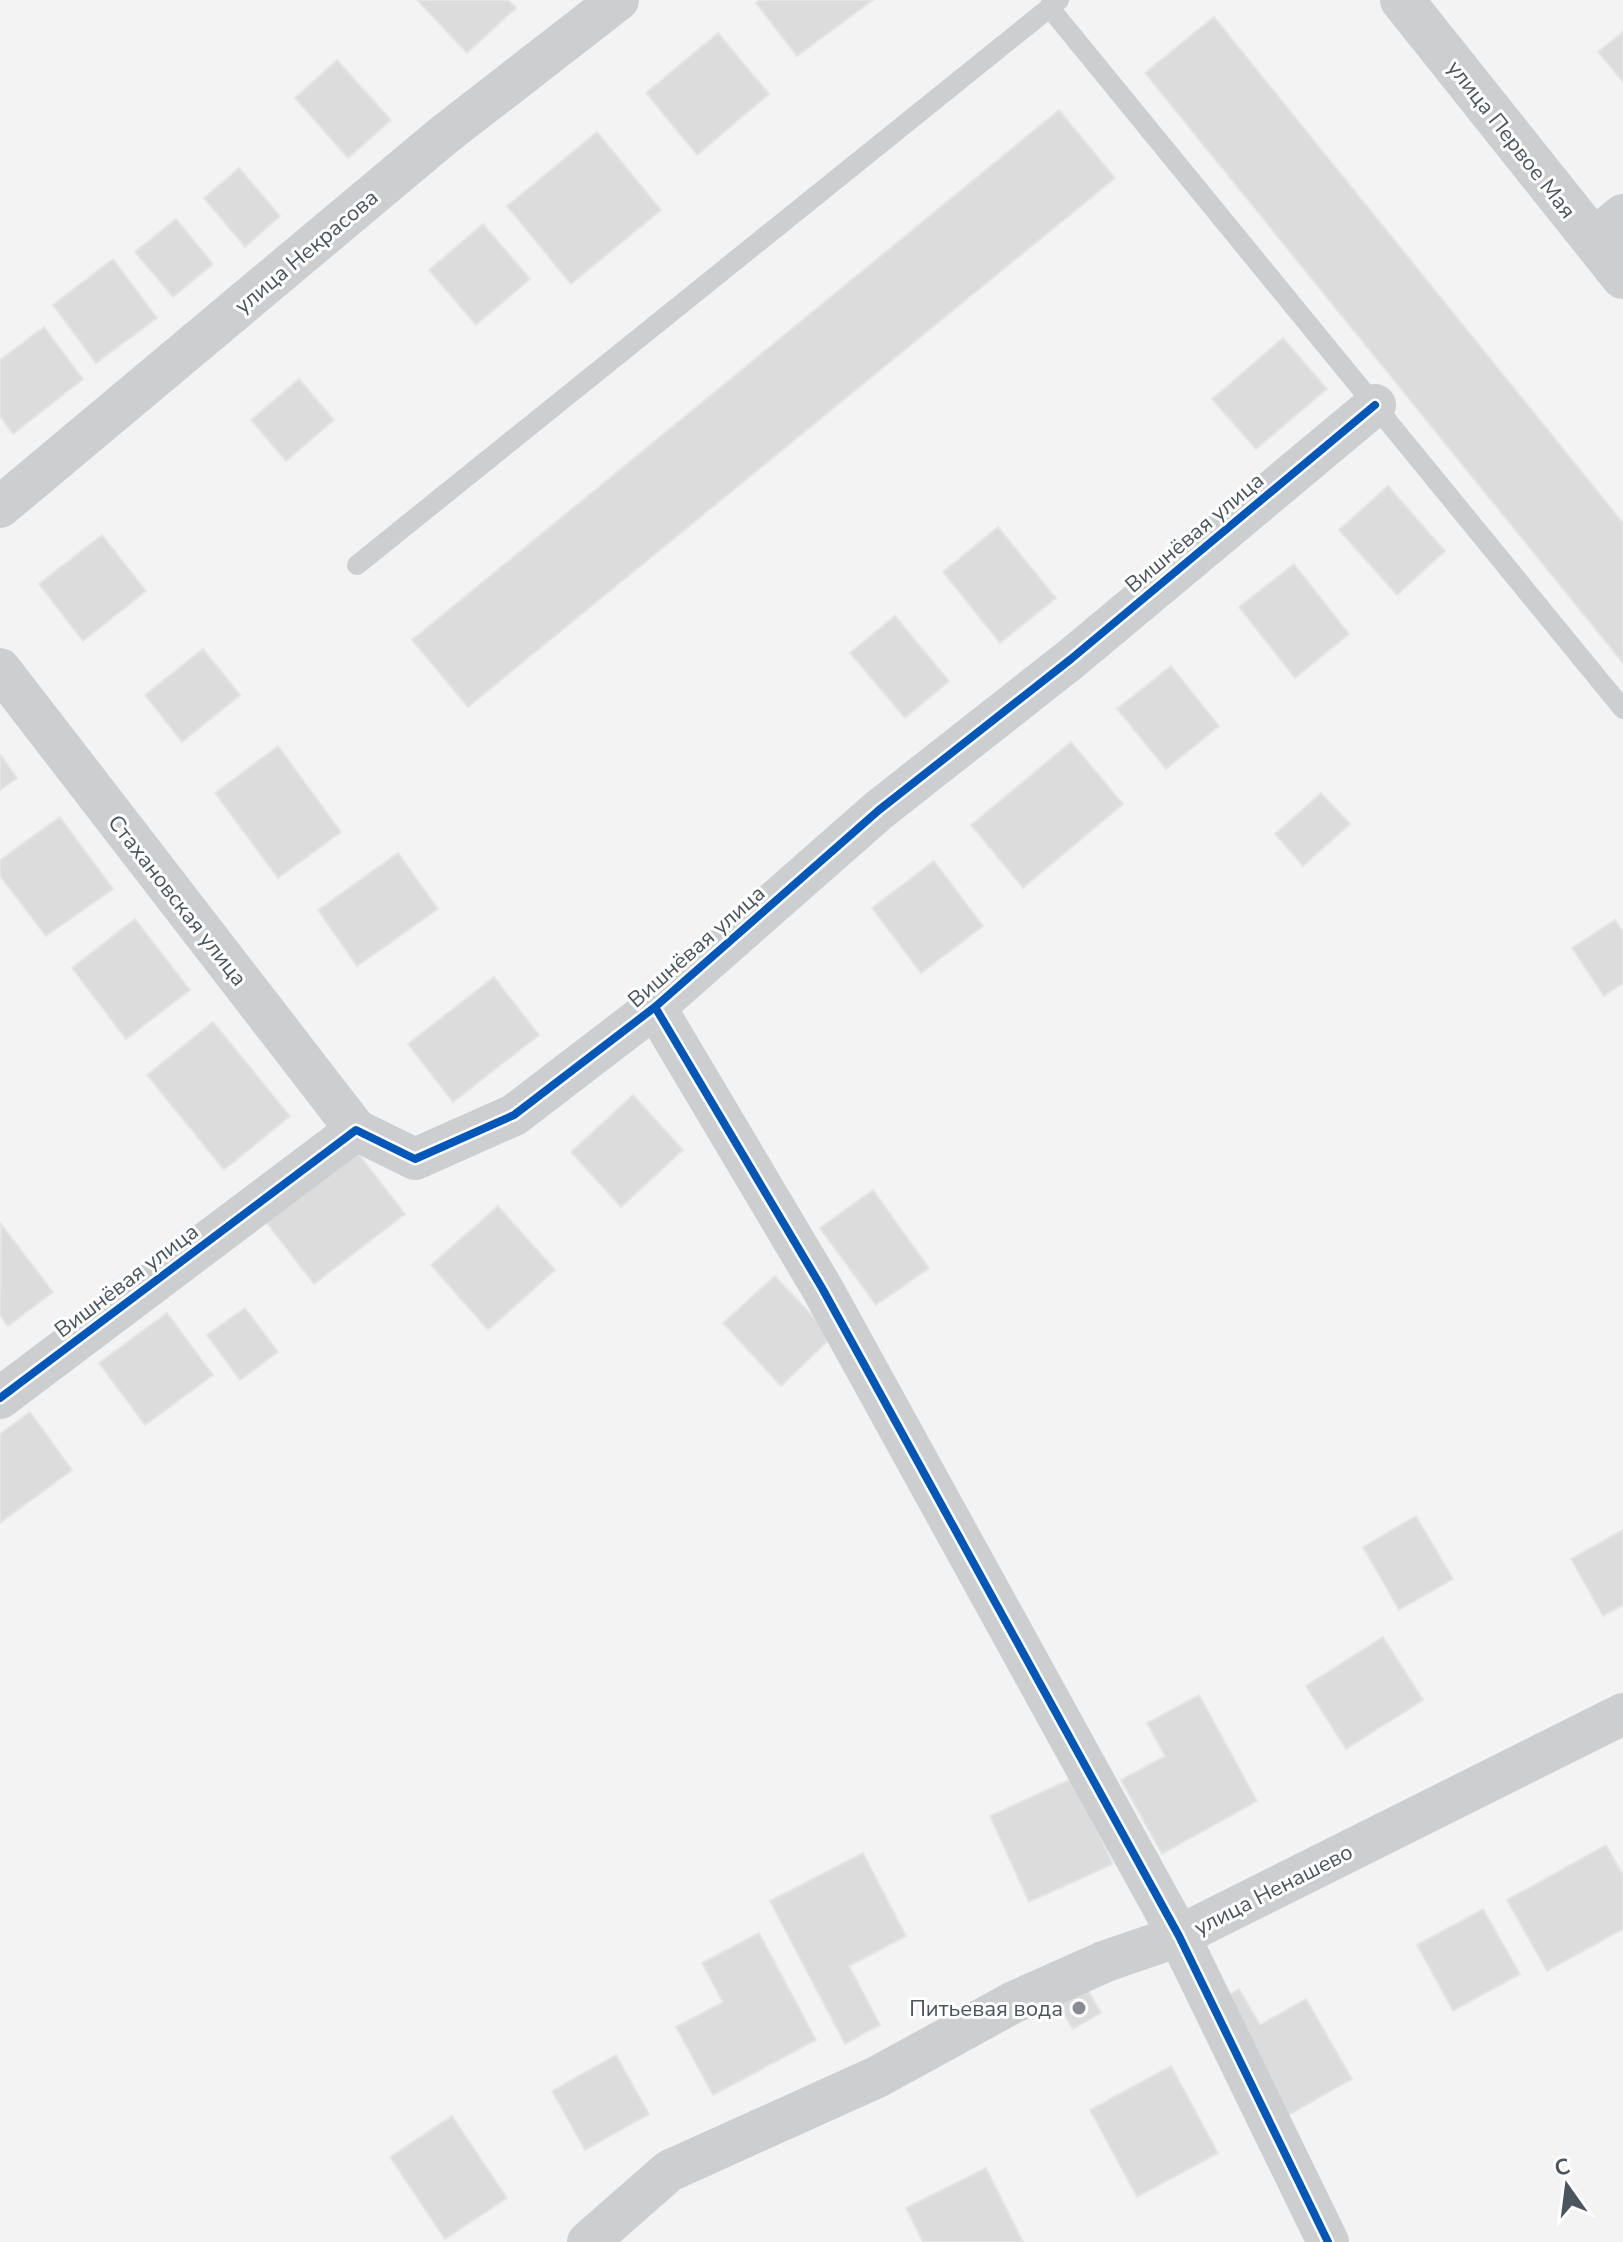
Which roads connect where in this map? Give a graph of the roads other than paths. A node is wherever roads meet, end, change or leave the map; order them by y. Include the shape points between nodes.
1 (618, 0) edge
2 (1402, 0) edge
3 (1054, 4) edge
4 (1608, 228) edge
5 (1623, 277) edge
6 (1375, 405) junction
7 (0, 507) edge
8 (357, 565) dead end
9 (0, 669) edge
10 (1623, 709) edge
11 (655, 1007) junction
12 (356, 1130) junction
13 (0, 1398) edge
14 (1623, 1714) edge
15 (1179, 1936) junction
16 (588, 2242) edge
17 (1328, 2242) edge

1 - 7 street, улица Некрасова via 444,135
2 - 4 street, улица Первое Мая
3 - 6 lane
3 - 8 lane
4 - 5 street, улица Первое Мая
6 - 10 lane
6 - 11 street, Вишнёвая улица via 1071,659 879,810
9 - 12 street, Стахановская улица
11 - 12 street, Вишнёвая улица via 514,1115 415,1159
11 - 15 street via 822,1288
12 - 13 street, Вишнёвая улица
14 - 15 street, улица Ненашево
15 - 16 street, улица Ненашево via 1014,2002 877,2077 669,2171
15 - 17 street

